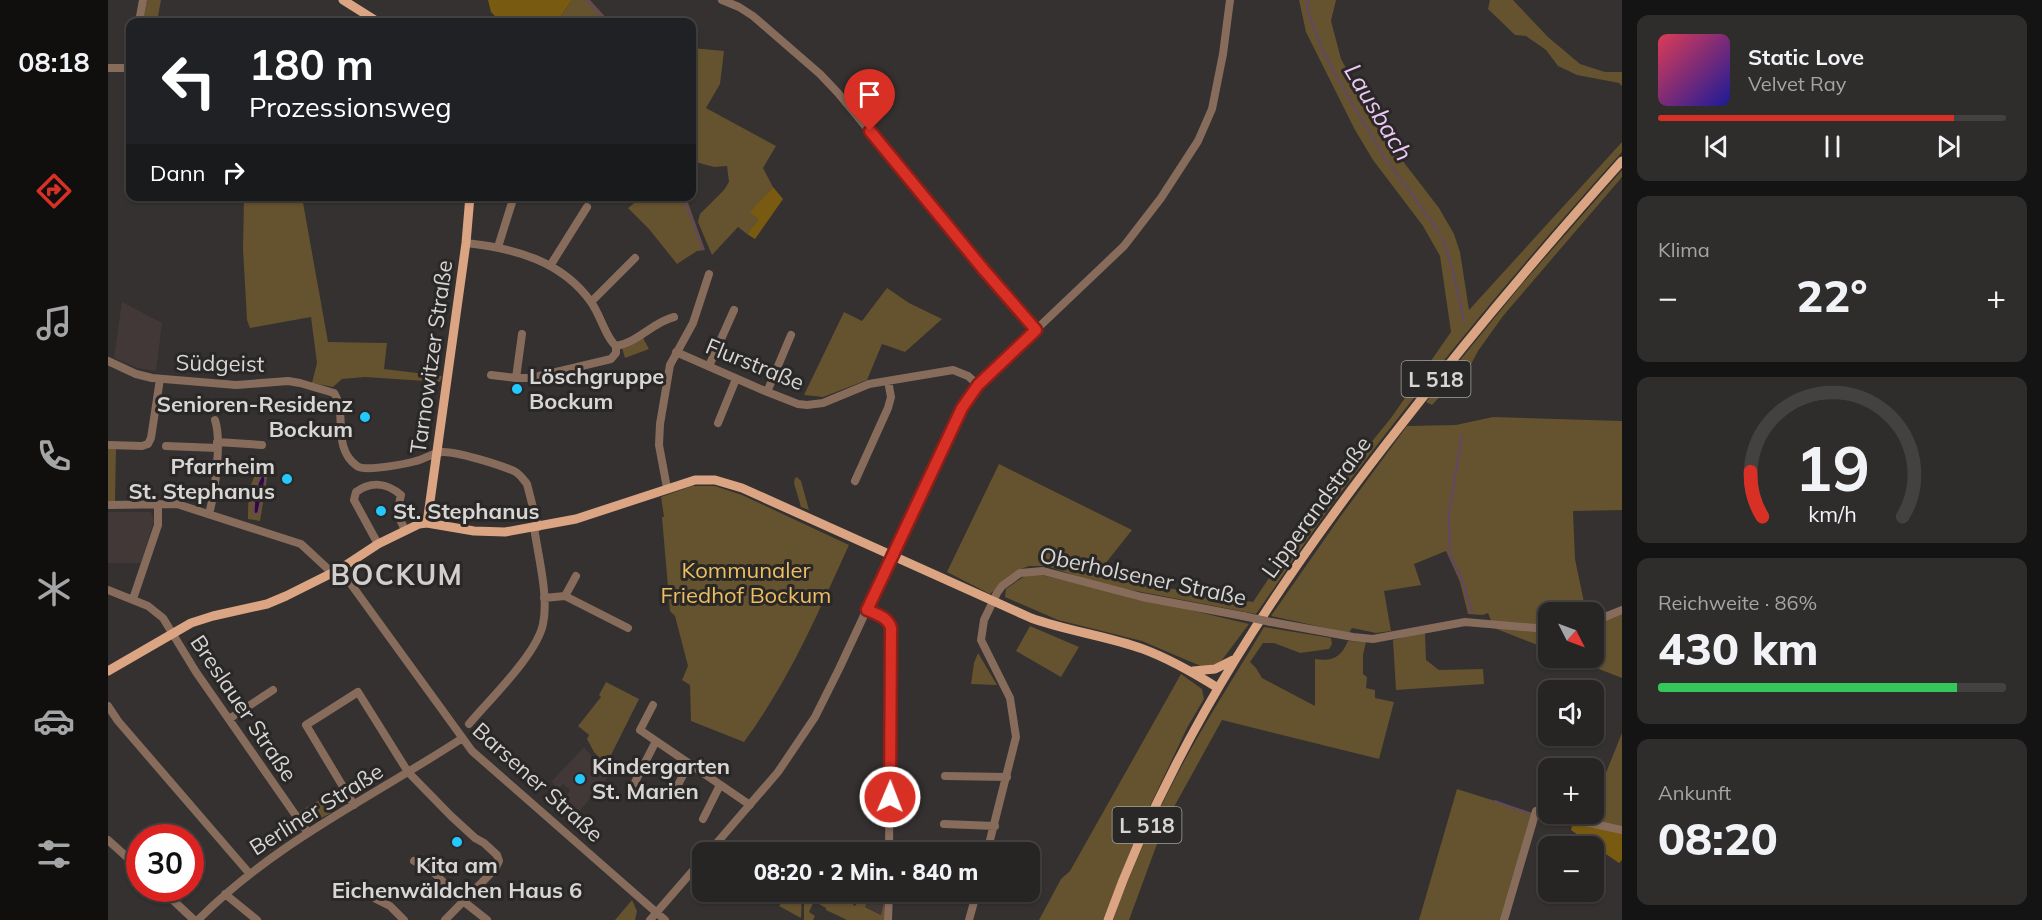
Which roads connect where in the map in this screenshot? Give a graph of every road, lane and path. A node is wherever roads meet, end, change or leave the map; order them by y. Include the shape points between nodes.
1 (143, 0) edge
2 (343, 0) edge
3 (722, 0) edge
4 (1230, 0) edge
5 (140, 18) edge
6 (372, 18) edge
7 (108, 68) edge
8 (126, 68) edge
9 (1622, 161) edge
10 (470, 201) edge
11 (512, 201) edge
12 (587, 207) dead end
13 (466, 243) junction
14 (498, 247) junction
15 (635, 258) dead end
16 (550, 266) junction
17 (709, 274) dead end
18 (591, 302) junction
19 (734, 310) dead end
20 (674, 317) dead end
21 (1036, 330) junction
22 (522, 334) dead end
23 (791, 335) dead end
24 (616, 346) junction
25 (676, 352) junction
26 (108, 361) edge
27 (709, 366) junction
28 (491, 375) dead end
29 (516, 378) junction
30 (160, 379) junction
31 (736, 379) junction
32 (888, 381) junction
33 (978, 385) junction
34 (767, 392) junction
35 (215, 420) dead end
36 (718, 423) dead end
37 (217, 445) junction
38 (262, 445) dead end
39 (108, 446) edge
40 (166, 446) dead end
41 (437, 453) junction
42 (855, 481) dead end
43 (668, 488) junction
44 (158, 504) junction
45 (108, 505) edge
46 (209, 514) junction
47 (428, 523) junction
48 (536, 527) junction
49 (405, 530) junction
50 (378, 544) junction
51 (892, 556) junction
52 (335, 571) junction
53 (576, 576) dead end
54 (108, 590) edge
55 (565, 596) junction
56 (544, 598) junction
57 (133, 599) junction
58 (993, 602) junction
59 (867, 610) junction
60 (1622, 610) edge
61 (1604, 617) edge
62 (628, 628) dead end
63 (1538, 628) edge
64 (172, 633) junction
65 (1236, 658) junction
66 (108, 671) edge
67 (1190, 671) junction
68 (1218, 688) junction
69 (273, 690) dead end
70 (653, 705) dead end
71 (108, 706) edge
72 (229, 719) junction
73 (469, 723) dead end
74 (461, 739) junction
75 (656, 741) junction
76 (689, 764) junction
77 (408, 772) junction
78 (945, 776) dead end
79 (1007, 777) junction
80 (634, 784) dead end
81 (720, 785) junction
82 (671, 798) dead end
83 (354, 805) junction
84 (750, 805) junction
85 (703, 819) dead end
86 (944, 824) dead end
87 (994, 826) junction
88 (1622, 830) edge
89 (308, 833) junction
90 (108, 840) edge
91 (718, 842) edge
92 (889, 842) edge
93 (990, 842) edge
94 (126, 856) edge
95 (414, 861) dead end
96 (692, 872) edge
97 (249, 873) junction
98 (225, 894) junction
99 (376, 899) dead end
100 (464, 901) junction
101 (176, 902) edge
102 (889, 902) edge
103 (974, 902) edge
104 (657, 913) junction
105 (196, 920) edge
106 (257, 920) edge
107 (404, 920) edge
108 (445, 920) edge
109 (487, 920) edge
110 (650, 920) edge
111 (664, 920) edge
112 (888, 920) edge
113 (969, 920) edge
114 (1108, 920) edge
115 (1504, 920) edge

1 - 5 street
2 - 6 main road
3 - 21 street via 753,16 830,84
4 - 21 street via 1219,82 1209,120 1198,141 1133,236
7 - 8 street
9 - 65 main road, Lipperandstraße / L 518 via 1451,360 1358,479
10 - 13 main road, Tarnowitzer Straße
11 - 14 street
12 - 16 street
13 - 14 street
13 - 41 main road, Tarnowitzer Straße
14 - 16 street via 526,254
15 - 18 street
16 - 18 street
17 - 25 street via 693,323
18 - 24 street
19 - 27 street
20 - 24 street
21 - 33 street
22 - 29 street
23 - 34 street
24 - 29 street via 611,359
25 - 27 street, Flurstraße
25 - 43 street via 670,364 660,424 659,445
26 - 30 street, Südgeist via 136,374
27 - 31 street, Flurstraße
28 - 29 street
30 - 39 street via 148,444
30 - 41 street, Südgeist via 236,385 288,381 334,393 346,454 357,466 400,464
31 - 34 street, Flurstraße
31 - 36 street
32 - 33 street, Flurstraße via 954,370
32 - 34 street, Flurstraße via 807,405
32 - 42 street via 888,408
33 - 51 street via 962,408
35 - 37 street
37 - 38 street
37 - 40 street
37 - 46 street
41 - 47 main road, Tarnowitzer Straße
41 - 48 street via 459,455 517,474 526,484
43 - 48 main road via 576,519
43 - 51 main road via 702,479 721,481
44 - 45 street, Barsener Straße
44 - 46 street, Barsener Straße via 177,504
44 - 57 street via 158,525
46 - 52 street, Barsener Straße via 301,544
47 - 48 main road via 486,532
47 - 49 main road
48 - 56 street
49 - 50 main road
49 - 50 street via 397,513 401,495 383,485 366,485 356,492 354,500
50 - 52 main road
51 - 58 main road
51 - 59 street
52 - 64 main road via 267,604 198,621
52 - 74 street, Barsener Straße
53 - 55 street
54 - 57 street, Breslauer Straße
55 - 56 street
55 - 62 street
56 - 73 street via 543,626 535,643
57 - 64 street, Breslauer Straße via 156,611
58 - 63 street, Oberholsener Straße, bridge via 1002,586 1020,573 1043,571 1142,597 1353,637 1373,639 1465,622
58 - 67 main road via 1054,627 1146,650
58 - 79 street, Oberholsener Straße via 980,635 1014,715 1016,737
59 - 84 street via 815,717
59 - 92 street via 884,618 891,628
60 - 61 street
64 - 66 main road
64 - 72 street, Breslauer Straße
65 - 67 main road via 1215,669
65 - 68 main road, Lipperandstraße / L 518
67 - 68 main road
68 - 114 main road, Lipperandstraße / L 518 via 1161,796
69 - 72 street
70 - 75 street via 640,730
71 - 97 street
72 - 89 street, Breslauer Straße
74 - 77 street, Berliner Straße
74 - 104 street, Barsener Straße
75 - 76 street
75 - 80 street
76 - 81 street
76 - 82 street
77 - 83 street, Berliner Straße
77 - 83 street via 358,692 306,725
77 - 100 street via 497,855 495,869
78 - 79 street
79 - 87 street, Oberholsener Straße
81 - 84 street
81 - 85 street
83 - 89 street, Berliner Straße
84 - 91 street
86 - 87 street
87 - 93 street, Oberholsener Straße
88 - 115 street via 1536,811
89 - 97 street, Berliner Straße
90 - 94 street
95 - 100 street via 429,868
96 - 104 street
97 - 98 street, Berliner Straße
98 - 105 street, Berliner Straße
98 - 106 street
99 - 107 street
100 - 108 street
100 - 109 street
101 - 105 street
102 - 112 street
103 - 113 street
104 - 110 street
104 - 111 street, Barsener Straße

